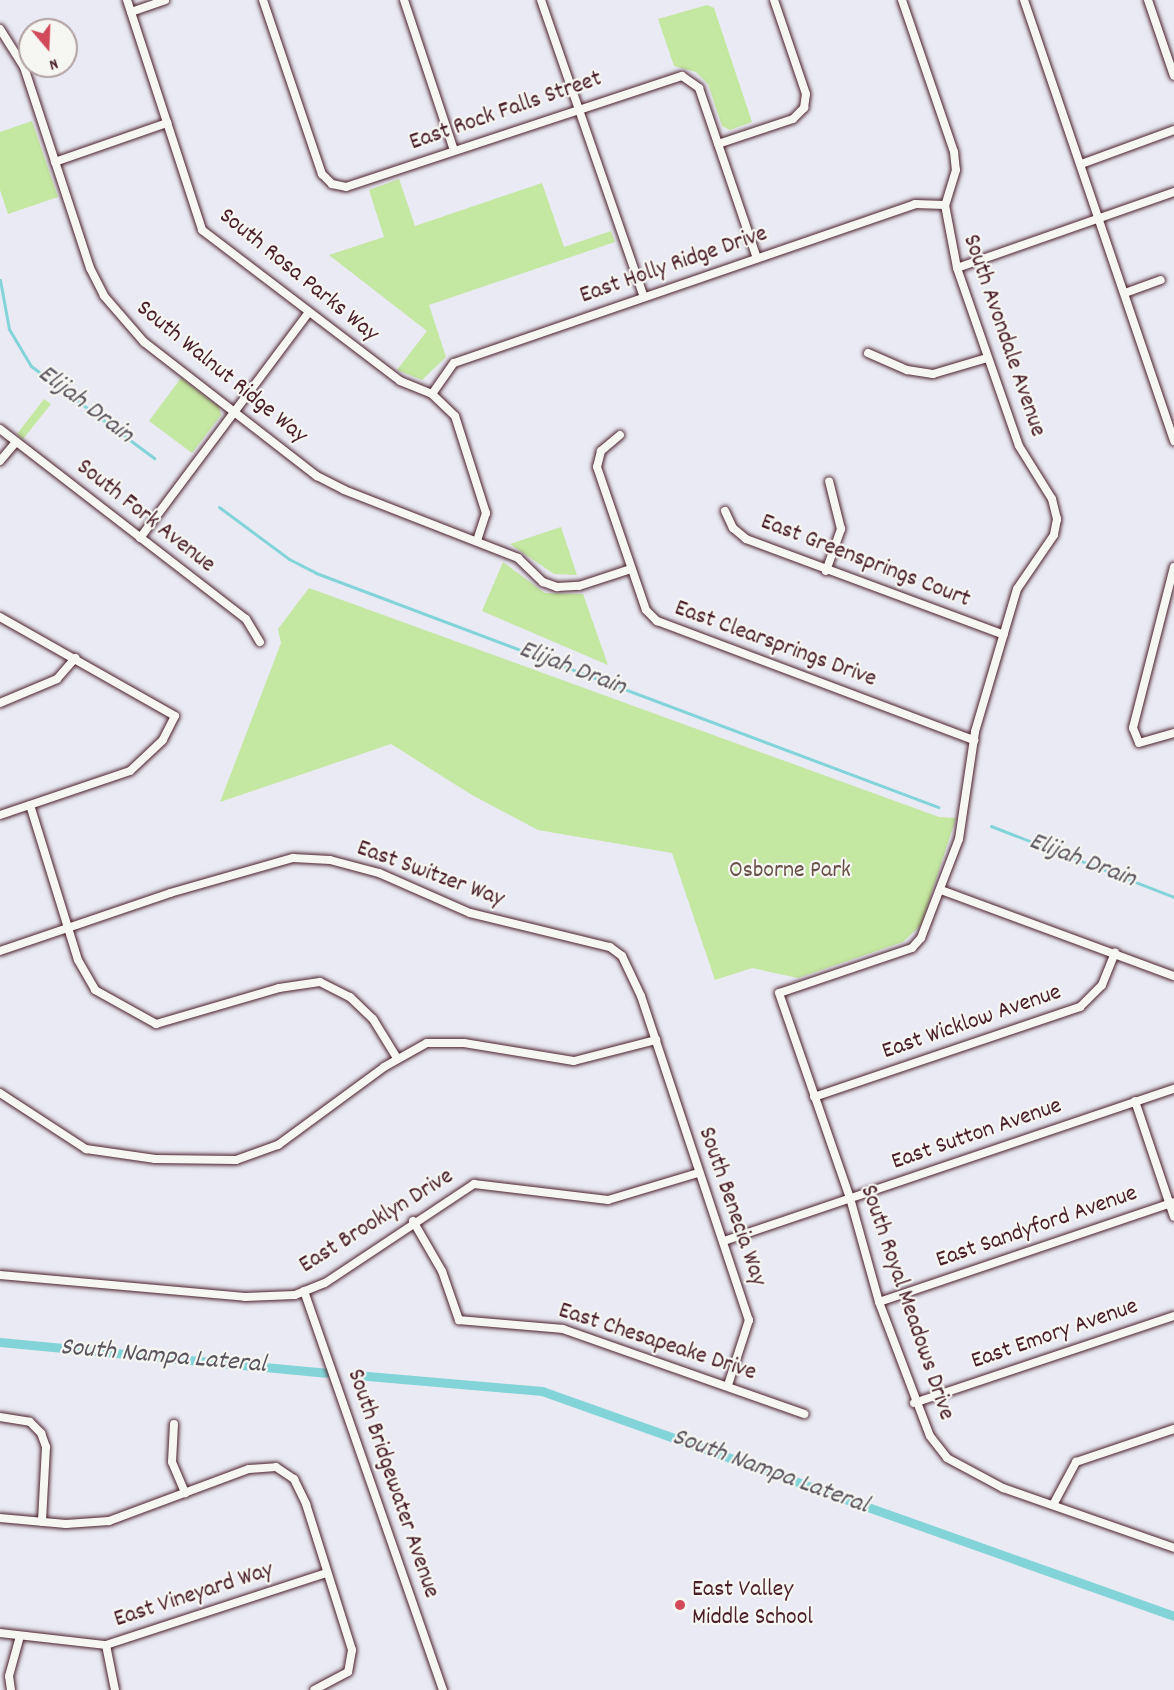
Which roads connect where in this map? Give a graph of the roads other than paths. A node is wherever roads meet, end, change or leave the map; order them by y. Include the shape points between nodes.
1 (127, 0) edge
2 (165, 0) edge
3 (263, 0) edge
4 (404, 0) edge
5 (541, 0) edge
6 (774, 0) edge
7 (902, 0) edge
8 (1024, 0) edge
9 (1148, 0) edge
10 (131, 12) junction
11 (0, 29) edge
12 (1174, 76) edge
13 (579, 108) junction
14 (167, 123) junction
15 (1174, 130) edge
16 (718, 144) junction
17 (454, 150) junction
18 (55, 162) junction
19 (1084, 163) junction
20 (1174, 192) edge
21 (945, 204) junction
22 (1099, 217) junction
23 (757, 258) junction
24 (957, 268) junction
25 (1161, 280) dead end
26 (1125, 292) junction
27 (644, 297) junction
28 (309, 312) junction
29 (868, 353) dead end
30 (987, 358) junction
31 (432, 394) junction
32 (1174, 406) edge
33 (1164, 409) junction
34 (233, 411) junction
35 (0, 429) edge
36 (620, 435) dead end
37 (1174, 441) edge
38 (16, 442) junction
39 (0, 461) edge
40 (829, 481) dead end
41 (725, 511) dead end
42 (140, 538) junction
43 (477, 542) junction
44 (1174, 567) edge
45 (631, 569) junction
46 (826, 571) junction
47 (0, 617) edge
48 (1004, 635) junction
49 (260, 642) dead end
50 (75, 658) junction
51 (0, 703) edge
52 (1174, 733) edge
53 (974, 740) junction
54 (30, 805) junction
55 (0, 815) edge
56 (941, 890) junction
57 (67, 928) junction
58 (0, 951) edge
59 (1115, 952) junction
60 (1174, 976) edge
61 (779, 993) joint
62 (656, 1040) junction
63 (397, 1058) junction
64 (1174, 1089) edge
65 (0, 1093) edge
66 (814, 1097) junction
67 (1135, 1101) junction
68 (698, 1173) junction
69 (850, 1198) junction
70 (1172, 1203) edge
71 (1174, 1217) edge
72 (413, 1221) junction
73 (724, 1241) junction
74 (0, 1275) edge
75 (304, 1292) junction
76 (879, 1302) junction
77 (1174, 1316) edge
78 (728, 1385) junction
79 (914, 1403) junction
80 (805, 1414) dead end
81 (0, 1417) edge
82 (174, 1424) dead end
83 (1174, 1429) edge
84 (185, 1493) junction
85 (1053, 1505) junction
86 (0, 1518) edge
87 (42, 1522) junction
88 (1174, 1548) edge
89 (326, 1573) junction
90 (0, 1633) edge
91 (20, 1636) junction
92 (106, 1644) junction
93 (11, 1690) edge
94 (115, 1690) edge
95 (314, 1690) edge
96 (443, 1690) edge

1 - 10 street, South Rosa Parks Way
2 - 10 street
3 - 17 street, East Rock Falls Street via 322,174 332,184 346,187
4 - 17 street
5 - 13 street
6 - 16 street via 806,94 804,108 793,119
7 - 21 street, South Avondale Avenue via 954,152 956,170
8 - 19 street
9 - 12 street
10 - 14 street, South Rosa Parks Way
11 - 18 street, South Walnut Ridge Way via 24,67
13 - 16 street, East Rock Falls Street via 670,76 693,80
13 - 17 street, East Rock Falls Street
13 - 27 street
14 - 18 street
14 - 28 street, South Rosa Parks Way via 202,230
15 - 19 street
16 - 23 street
18 - 34 street, South Walnut Ridge Way via 104,296 144,342
19 - 22 street
20 - 22 street
21 - 23 street, East Holly Ridge Drive via 915,204
21 - 24 street, South Avondale Avenue
22 - 24 street
22 - 26 street
23 - 27 street, East Holly Ridge Drive
24 - 30 street, South Avondale Avenue
25 - 26 street
26 - 33 street
27 - 31 street, East Holly Ridge Drive via 454,363
28 - 31 street, South Rosa Parks Way via 399,381
28 - 34 street
29 - 30 street via 907,370 933,374
30 - 48 street, South Avondale Avenue via 1019,447 1052,499 1057,519 1054,535 1017,589
31 - 43 street, South Rosa Parks Way via 455,416 486,513
32 - 33 street
33 - 37 street
34 - 42 street
34 - 43 street, South Walnut Ridge Way via 317,476
35 - 38 street, South Fork Avenue
36 - 45 street, East Clearsprings Drive via 601,451 597,467
38 - 39 street
38 - 42 street, South Fork Avenue
40 - 46 street via 841,529
41 - 46 street, East Greensprings Court via 733,528 746,538
42 - 49 street, South Fork Avenue via 246,619
43 - 45 street, South Walnut Ridge Way via 518,558 543,582 579,586
44 - 52 street via 1133,728 1139,743
45 - 53 street, East Clearsprings Drive via 646,610 657,621
46 - 48 street, East Greensprings Court
47 - 50 street
48 - 53 street, South Avondale Avenue
50 - 51 street via 57,679
50 - 54 street via 175,716 163,740 130,771
53 - 56 street, South Avondale Avenue via 959,839
54 - 55 street
54 - 57 street
56 - 59 street
56 - 61 street, South Avondale Avenue via 912,948
57 - 58 street, East Switzer Way
57 - 62 street, East Switzer Way via 267,862 330,860 379,873 470,913 610,947 630,970
57 - 63 street via 86,979 138,1017 171,1023 279,988 320,982 350,997 373,1020
59 - 60 street
59 - 66 street, East Wicklow Avenue via 1102,985 1080,1007
61 - 66 street, South Royal Meadows Drive
62 - 63 street via 574,1061 439,1040
62 - 68 street, South Benecia Way
63 - 65 street via 278,1145 236,1160 155,1159 86,1149
64 - 67 street, East Sutton Avenue
66 - 69 street, South Royal Meadows Drive
67 - 69 street, East Sutton Avenue
67 - 70 street
68 - 72 street, East Brooklyn Drive via 608,1200 474,1184
68 - 73 street, South Benecia Way
69 - 73 street, East Sutton Avenue
69 - 76 street, South Royal Meadows Drive
70 - 71 street
70 - 76 street, East Sandyford Avenue
72 - 75 street, East Brooklyn Drive via 325,1283
72 - 78 street, East Chesapeake Drive via 442,1271 459,1320 563,1329
73 - 78 street, South Benecia Way via 749,1320
74 - 75 street, East Brooklyn Drive via 245,1297
75 - 96 street, South Bridgewater Avenue
76 - 79 street, South Royal Meadows Drive
77 - 79 street, East Emory Avenue
78 - 80 street, East Chesapeake Drive
79 - 85 street, South Royal Meadows Drive via 920,1421 947,1458 1004,1488
81 - 87 street via 30,1422 41,1433 46,1447
82 - 84 street via 172,1462
83 - 85 street via 1077,1462
84 - 87 street via 109,1521
84 - 89 street via 249,1469 276,1467 294,1479
85 - 88 street, South Royal Meadows Drive
86 - 87 street
89 - 92 street, East Vineyard Way
89 - 95 street via 352,1650 348,1672
90 - 91 street, East Vineyard Way
91 - 92 street, East Vineyard Way
91 - 93 street via 9,1676
92 - 94 street

